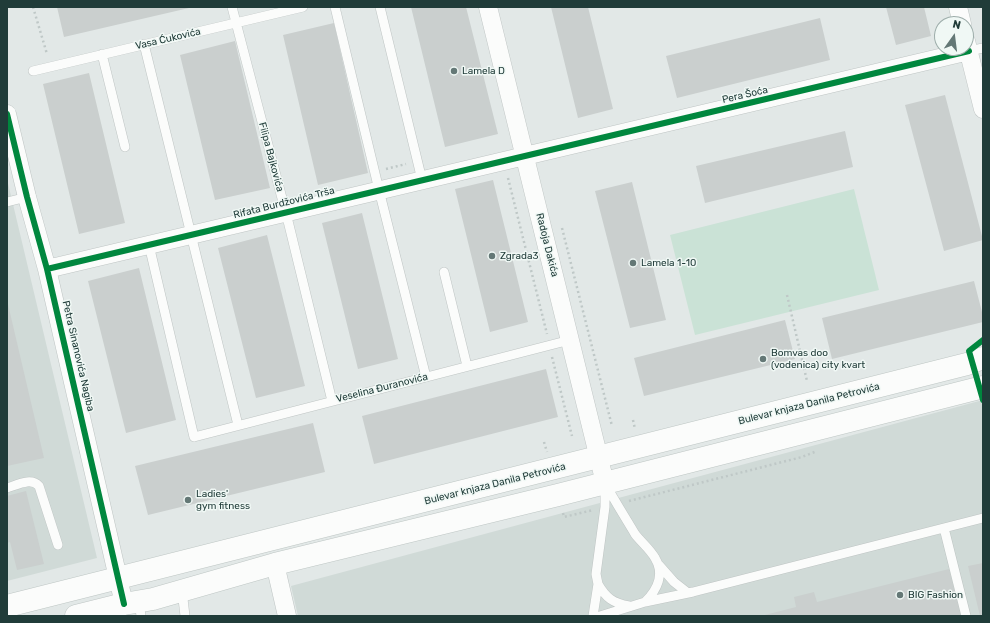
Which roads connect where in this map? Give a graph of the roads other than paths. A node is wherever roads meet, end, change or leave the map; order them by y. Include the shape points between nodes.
1 (232, 7) edge
2 (303, 7) edge
3 (334, 7) edge
4 (380, 7) edge
5 (488, 7) edge
6 (236, 22) junction
7 (144, 44) junction
8 (974, 53) edge
9 (102, 54) junction
10 (936, 56) edge
11 (33, 70) dead end
12 (983, 109) edge
13 (7, 114) edge
14 (125, 146) dead end
15 (525, 156) junction
16 (422, 180) junction
17 (379, 190) junction
18 (27, 197) junction
19 (7, 202) edge
20 (286, 212) junction
21 (190, 235) junction
22 (149, 245) junction
23 (47, 269) junction
24 (444, 272) dead end
25 (570, 340) junction
26 (983, 358) edge
27 (467, 366) junction
28 (426, 377) junction
29 (983, 387) edge
30 (332, 401) junction
31 (238, 425) junction
32 (598, 458) junction
33 (605, 483) junction
34 (7, 488) edge
35 (983, 518) edge
36 (944, 528) junction
37 (58, 545) dead end
38 (275, 564) junction
39 (659, 565) junction
40 (118, 578) junction
41 (598, 584) junction
42 (182, 590) junction
43 (688, 593) junction
44 (645, 602) junction
45 (7, 606) edge
46 (630, 606) junction
47 (135, 607) edge
48 (76, 616) edge
49 (185, 616) edge
50 (287, 616) edge
51 (593, 616) edge
52 (600, 616) edge
53 (966, 616) edge

1 - 6 lane, Filipa Bajkovića
2 - 6 lane, Vasa Ćukovića
3 - 17 lane
4 - 16 lane
5 - 15 street, Radoja Dakića
6 - 7 lane, Vasa Ćukovića
6 - 20 lane, Filipa Bajkovića
7 - 9 lane, Vasa Ćukovića
7 - 21 lane
8 - 12 street
9 - 11 lane, Vasa Ćukovića
9 - 14 lane
10 - 15 street, Pera Šoća
13 - 18 street, Petra Sinanovića Nagiba
15 - 16 street, Rifata Burdžovića Trša
15 - 25 street, Radoja Dakića
16 - 17 street, Rifata Burdžovića Trša
17 - 20 street, Rifata Burdžovića Trša
17 - 28 lane
18 - 19 lane
18 - 23 street, Petra Sinanovića Nagiba
20 - 21 street, Rifata Burdžovića Trša
20 - 30 lane, Filipa Bajkovića
21 - 22 street, Rifata Burdžovića Trša
21 - 31 lane
22 - 23 street, Rifata Burdžovića Trša
22 - 31 lane, Veselina Đuranovića via 194,437
23 - 40 street, Petra Sinanovića Nagiba
24 - 27 lane
25 - 27 lane, Veselina Đuranovića
25 - 32 street, Radoja Dakića
26 - 32 main road, Bulevar knjaza Danila Petrovića
27 - 28 lane, Veselina Đuranovića
28 - 30 lane, Veselina Đuranovića
29 - 33 main road
30 - 31 lane, Veselina Đuranovića
32 - 33 street, Radoja Dakića
32 - 40 main road, Bulevar knjaza Danila Petrovića
33 - 38 main road
33 - 39 lane via 637,536
33 - 41 lane via 605,507 596,574
34 - 37 lane via 32,481 39,486
35 - 36 lane
36 - 43 lane
36 - 53 lane
38 - 42 main road
38 - 50 street
39 - 43 lane
39 - 44 lane via 658,585
40 - 45 main road, Bulevar knjaza Danila Petrovića
40 - 47 street, Petra Sinanovića Nagiba
41 - 46 lane via 610,600
41 - 51 lane
42 - 47 main road
42 - 49 lane
43 - 44 lane
44 - 46 lane
46 - 52 lane
47 - 48 main road

